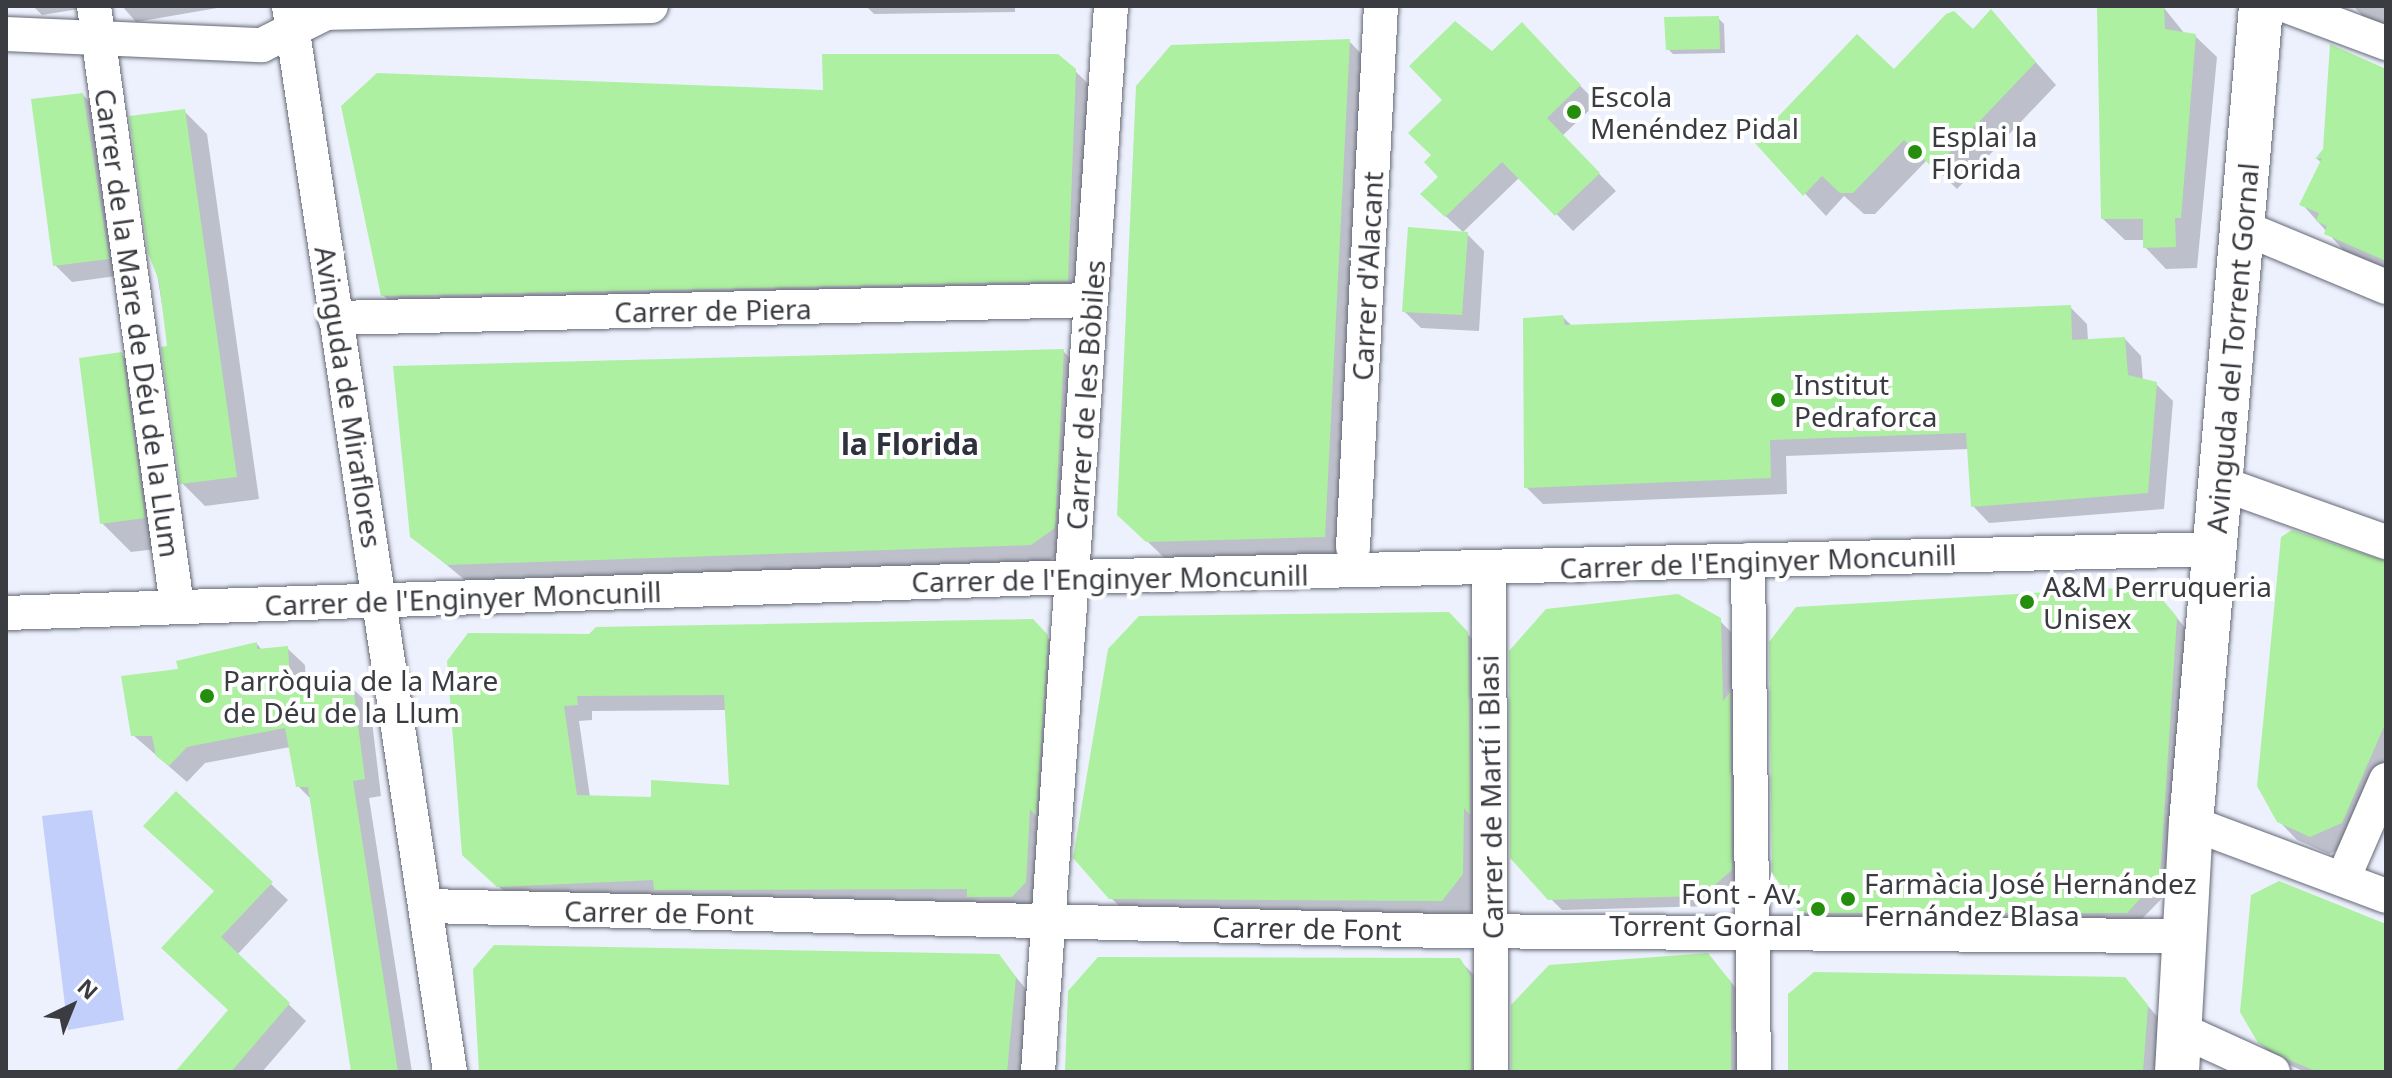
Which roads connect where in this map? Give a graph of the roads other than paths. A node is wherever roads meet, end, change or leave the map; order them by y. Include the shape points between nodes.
1 (94, 6) edge
2 (651, 6) edge
3 (1111, 6) edge
4 (1381, 6) edge
5 (2261, 6) edge
6 (2287, 6) edge
7 (291, 18) edge
8 (6, 34) edge
9 (98, 40) junction
10 (2386, 43) edge
11 (2242, 227) junction
12 (2386, 287) edge
13 (1091, 300) junction
14 (335, 318) junction
15 (2220, 483) junction
16 (2386, 542) edge
17 (1353, 547) dead end
18 (2215, 549) junction
19 (1748, 560) junction
20 (1489, 570) junction
21 (1073, 577) junction
22 (379, 603) junction
23 (177, 606) junction
24 (6, 613) edge
25 (2386, 780) edge
26 (2191, 823) junction
27 (2343, 879) junction
28 (2386, 896) edge
29 (427, 906) junction
30 (1047, 922) junction
31 (1487, 931) junction
32 (1755, 934) junction
33 (2188, 936) junction
34 (2179, 1051) edge
35 (450, 1072) edge
36 (1038, 1072) edge
37 (1491, 1072) edge
38 (1754, 1072) edge
39 (2273, 1072) edge

1 - 9 street, Carrer de la Mare de Déu de la Llum
2 - 7 street
3 - 13 street, Carrer de les Bòbiles
4 - 17 street, Carrer d'Alacant
5 - 11 street, Avinguda del Torrent Gornal
6 - 10 street
7 - 9 street via 262,45
7 - 14 street, Avinguda de Miraflores
8 - 9 street
9 - 23 street, Carrer de la Mare de Déu de la Llum
11 - 12 street
11 - 15 street, Avinguda del Torrent Gornal
13 - 14 street, Carrer de Piera
13 - 21 street, Carrer de les Bòbiles
14 - 22 street, Avinguda de Miraflores
15 - 16 street
15 - 18 street, Avinguda del Torrent Gornal
18 - 19 street, Carrer de l'Enginyer Moncunill
18 - 26 street, Avinguda del Torrent Gornal
19 - 20 street, Carrer de l'Enginyer Moncunill
19 - 32 street
20 - 21 street, Carrer de l'Enginyer Moncunill
20 - 31 street, Carrer de Martí i Blasi
21 - 22 street, Carrer de l'Enginyer Moncunill
21 - 30 street, Carrer de les Bòbiles
22 - 23 street, Carrer de l'Enginyer Moncunill
22 - 29 street, Avinguda de Miraflores
23 - 24 street, Carrer de l'Enginyer Moncunill
25 - 27 street
26 - 27 street
26 - 33 street, Avinguda del Torrent Gornal
27 - 28 street
29 - 30 street, Carrer de Font
29 - 35 street, Avinguda de Miraflores
30 - 31 street, Carrer de Font
30 - 36 street, Carrer de les Bòbiles
31 - 32 street, Carrer de Font
31 - 37 street, Carrer de Martí i Blasi via 1495,966
32 - 33 street, Carrer de Font
32 - 38 street
33 - 34 street, Avinguda del Torrent Gornal
34 - 39 street

